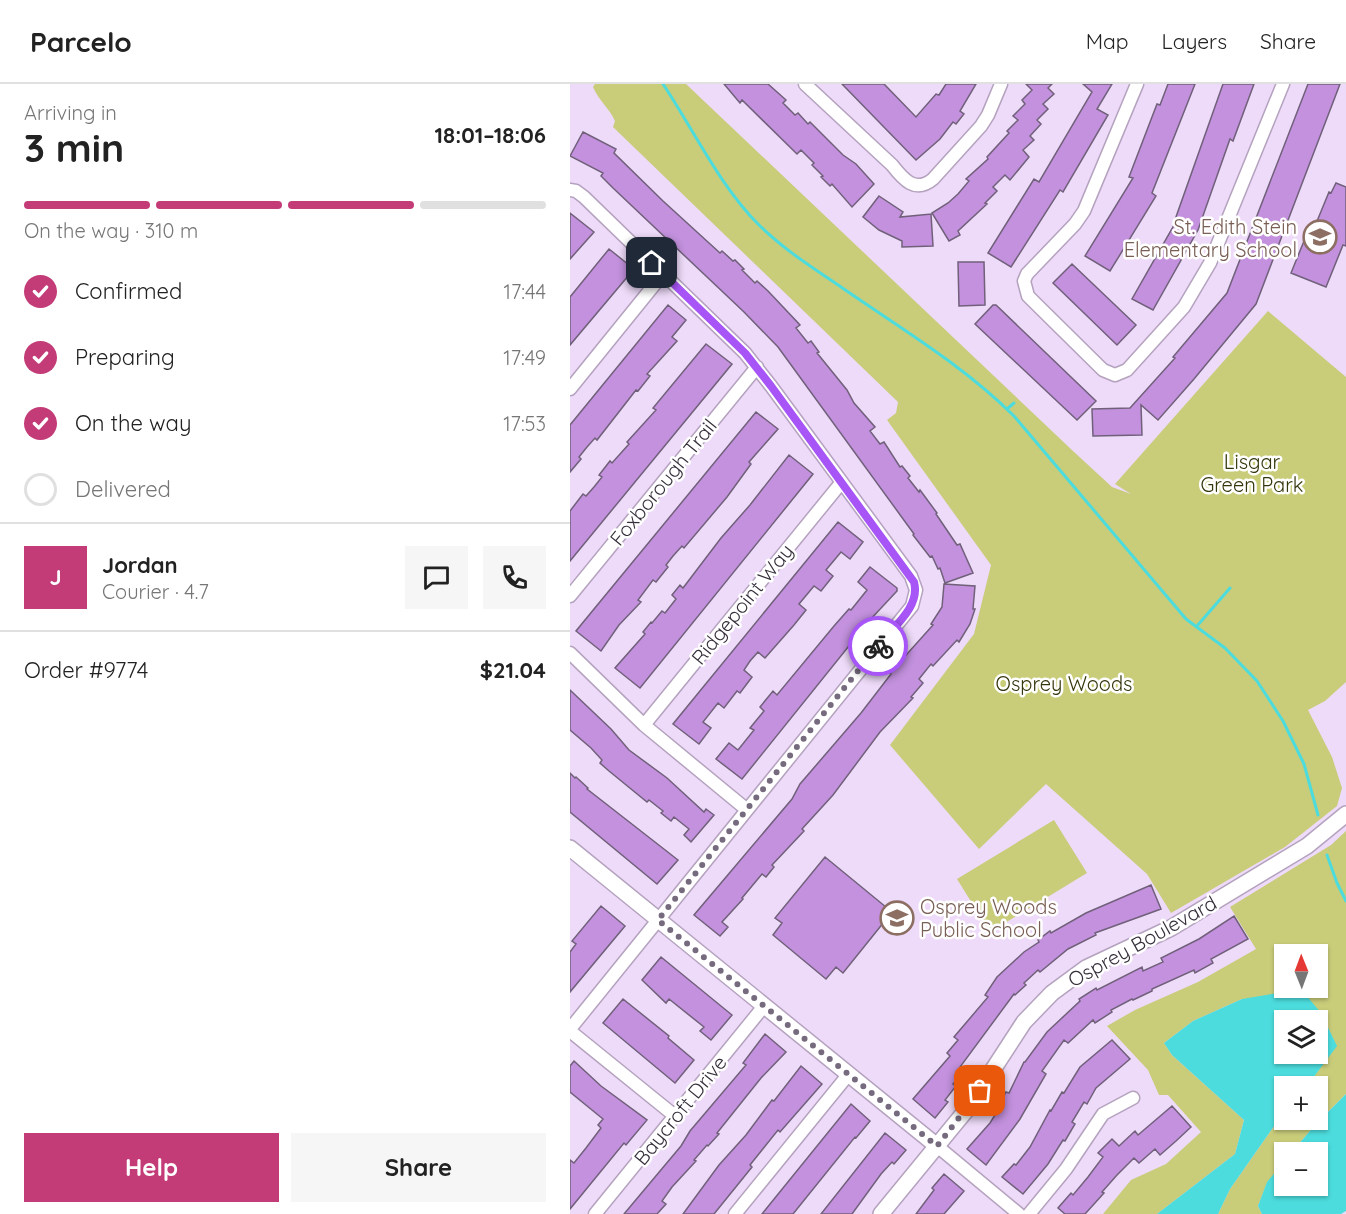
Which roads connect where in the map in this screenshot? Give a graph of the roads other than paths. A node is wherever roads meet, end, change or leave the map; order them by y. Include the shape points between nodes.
1 (805, 84) edge
2 (1001, 84) edge
3 (1137, 84) edge
4 (1283, 84) edge
5 (570, 190) edge
6 (663, 274) junction
7 (757, 367) junction
8 (570, 389) edge
9 (841, 483) junction
10 (570, 596) edge
11 (570, 653) edge
12 (644, 724) junction
13 (746, 809) junction
14 (1344, 815) edge
15 (570, 848) edge
16 (658, 920) junction
17 (764, 1006) junction
18 (570, 1030) edge
19 (848, 1075) junction
20 (1132, 1098) dead end
21 (675, 1116) junction
22 (937, 1146) junction
23 (595, 1214) edge
24 (735, 1214) edge
25 (881, 1214) edge
26 (1019, 1214) edge
27 (1029, 1214) edge

1 - 2 street via 903,178 919,186 933,179 972,137 988,115
3 - 4 street via 1084,211 1024,281 1028,296 1103,370 1114,375 1127,370 1194,292 1216,250
5 - 6 street via 584,197
6 - 7 street
6 - 8 street
7 - 9 street
7 - 10 street, Foxborough Trail
9 - 12 street, Ridgepoint Way
9 - 13 street via 910,576 916,590 915,601
11 - 12 street
12 - 13 street
13 - 16 street
14 - 22 street, Osprey Boulevard via 1307,846 1171,928 1096,962 1064,982 1024,1022 980,1091
15 - 16 street
16 - 17 street
16 - 18 street
17 - 19 street
17 - 21 street, Baycroft Drive
18 - 21 street
19 - 22 street
19 - 24 street
20 - 27 street via 1103,1114
21 - 23 street, Baycroft Drive
22 - 25 street, Osprey Boulevard
22 - 26 street

